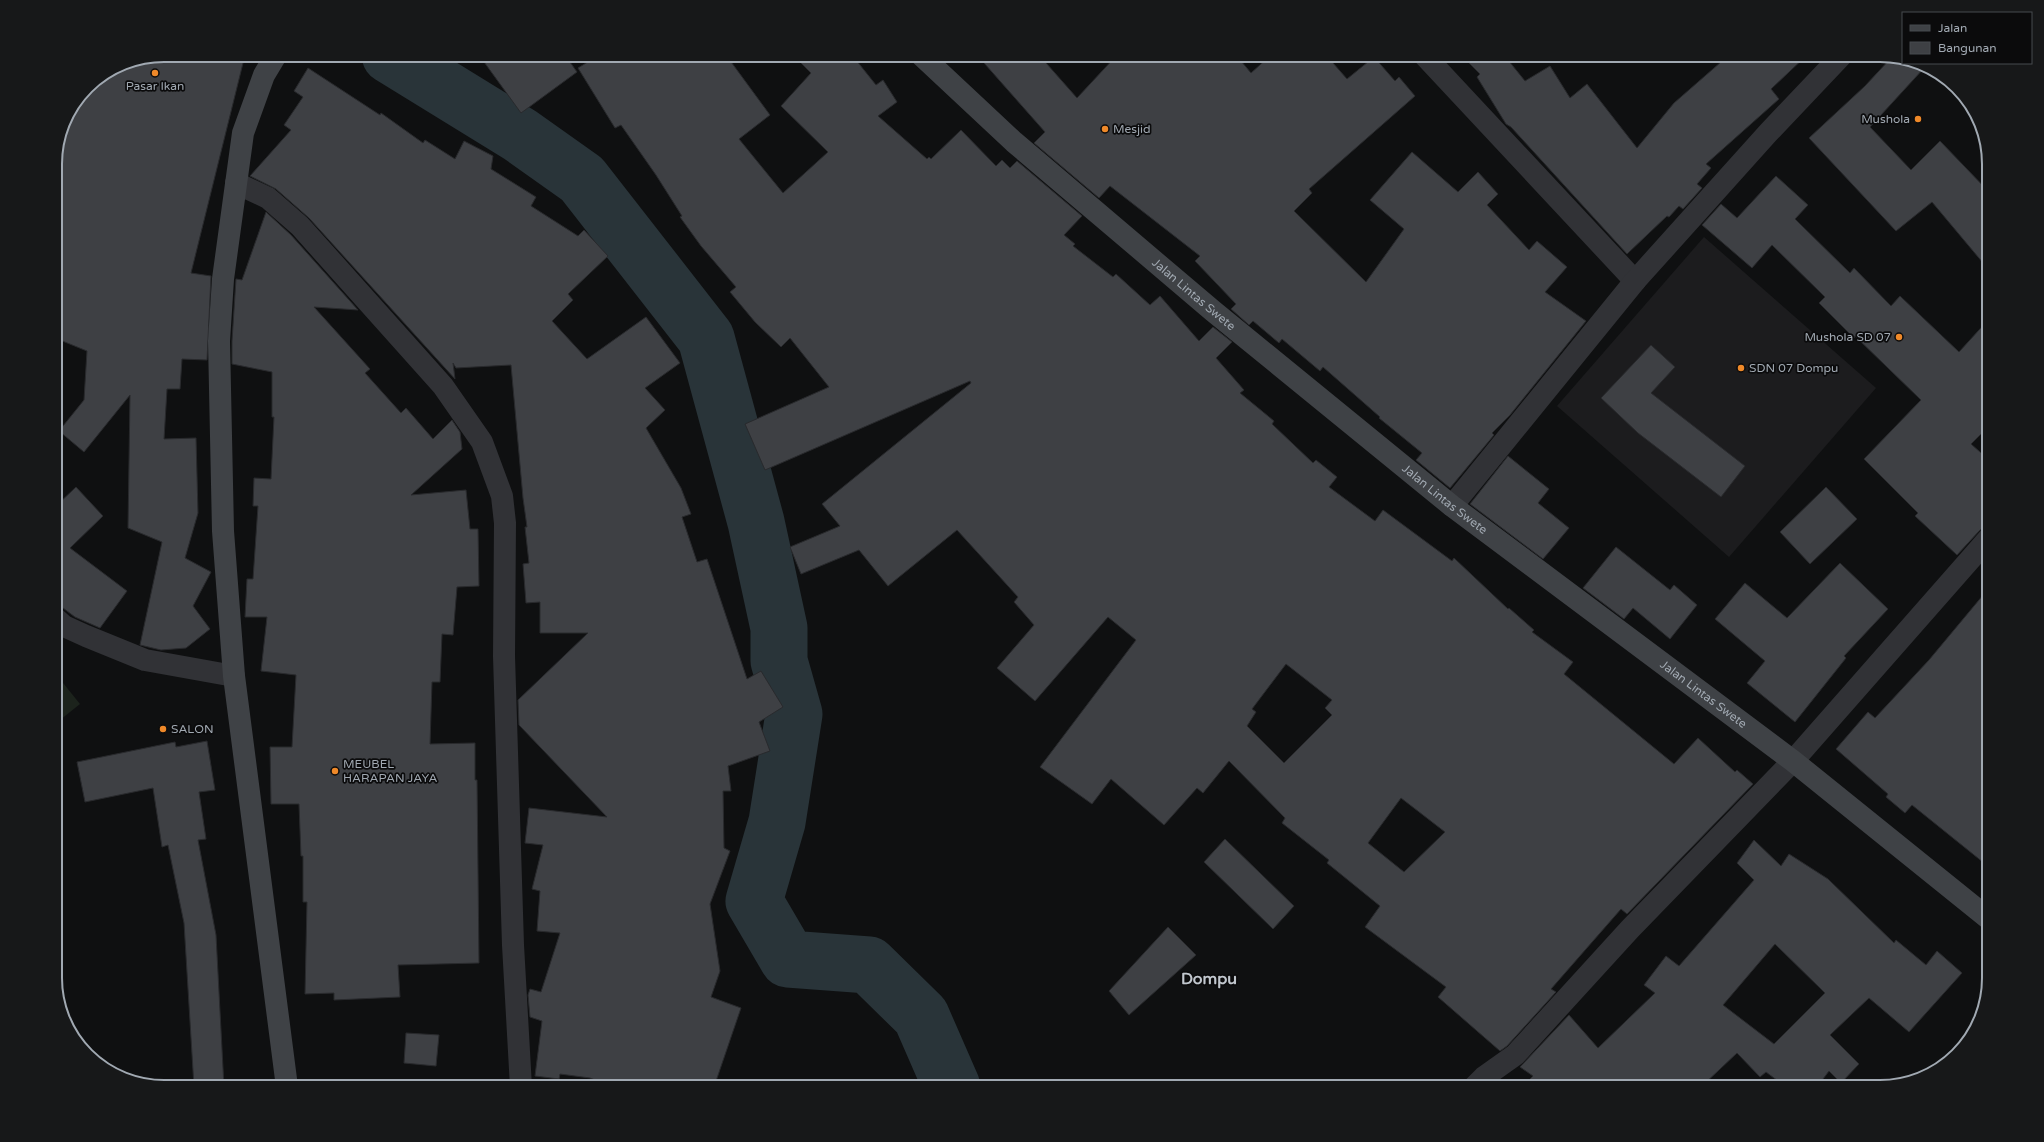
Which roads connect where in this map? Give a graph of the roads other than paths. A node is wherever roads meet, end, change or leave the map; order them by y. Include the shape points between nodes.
1 (272, 62) edge
2 (928, 62) edge
3 (1431, 62) edge
4 (1835, 62) edge
5 (236, 183) junction
6 (1635, 281) junction
7 (1452, 506) junction
8 (1982, 546) edge
9 (62, 624) edge
10 (234, 676) junction
11 (1793, 761) junction
12 (1982, 913) edge
13 (286, 1080) edge
14 (520, 1080) edge
15 (1481, 1080) edge

1 - 5 street via 264,75 245,127
2 - 7 street, Jalan Lintas Swete via 1014,142 1159,265
3 - 6 street
4 - 6 street via 1768,132
5 - 10 street via 223,279 219,341 223,531
5 - 14 street via 268,198 300,226 442,386 482,442 502,496 505,523 504,656
6 - 7 street
7 - 11 street, Jalan Lintas Swete
8 - 11 street
9 - 10 street via 145,660
10 - 13 street
11 - 12 street, Jalan Lintas Swete
11 - 15 street via 1630,929 1515,1055

